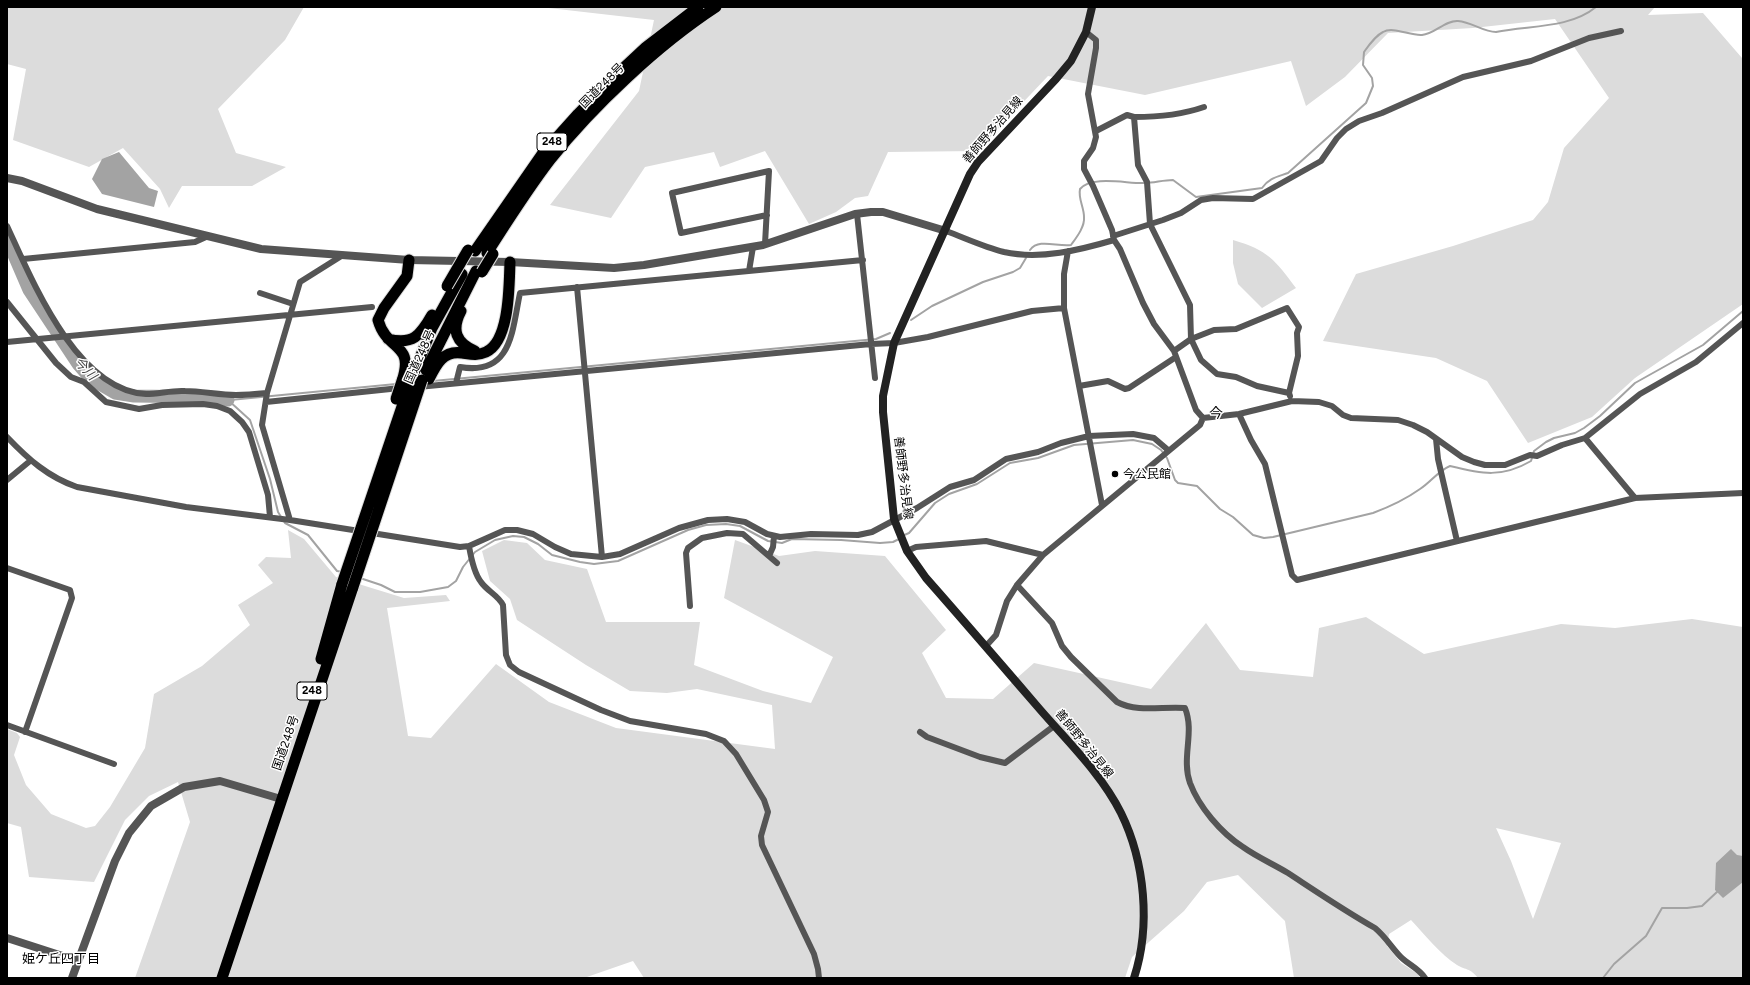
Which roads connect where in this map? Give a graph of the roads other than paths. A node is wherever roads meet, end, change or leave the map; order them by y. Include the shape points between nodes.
1 (698, 7) edge
2 (716, 7) edge
3 (1092, 7) edge
4 (1086, 32) junction
5 (1621, 32) dead end
6 (1204, 107) dead end
7 (1134, 117) junction
8 (1096, 131) junction
9 (7, 178) edge
10 (858, 214) junction
11 (767, 215) junction
12 (1150, 224) junction
13 (7, 226) edge
14 (946, 231) junction
15 (206, 237) junction
16 (1114, 238) junction
17 (765, 244) junction
18 (753, 247) junction
19 (471, 251) junction
20 (1068, 251) junction
21 (343, 255) junction
22 (23, 260) junction
23 (409, 260) junction
24 (863, 260) junction
25 (510, 262) junction
26 (479, 271) junction
27 (749, 271) junction
28 (577, 287) junction
29 (260, 293) dead end
30 (7, 302) edge
31 (293, 304) junction
32 (372, 307) dead end
33 (1064, 308) junction
34 (290, 314) junction
35 (1743, 322) edge
36 (66, 337) junction
37 (388, 338) junction
38 (37, 339) junction
39 (1191, 339) junction
40 (7, 342) edge
41 (894, 343) junction
42 (870, 344) junction
43 (1174, 351) junction
44 (481, 354) junction
45 (1176, 358) junction
46 (583, 371) junction
47 (875, 378) dead end
48 (406, 380) junction
49 (426, 380) junction
50 (456, 383) junction
51 (1079, 386) junction
52 (267, 393) junction
53 (1289, 393) junction
54 (1292, 401) junction
55 (266, 402) junction
56 (1239, 414) junction
57 (1203, 418) junction
58 (7, 437) edge
59 (1089, 437) junction
60 (1585, 438) junction
61 (1436, 439) junction
62 (1168, 450) junction
63 (30, 461) junction
64 (7, 480) edge
65 (1743, 493) edge
66 (1634, 498) junction
67 (1102, 505) junction
68 (270, 517) junction
69 (894, 519) junction
70 (290, 520) junction
71 (748, 523) junction
72 (743, 534) junction
73 (774, 537) junction
74 (1457, 541) junction
75 (469, 549) junction
76 (907, 551) junction
77 (769, 556) junction
78 (1043, 556) junction
79 (602, 557) junction
80 (777, 563) dead end
81 (7, 568) edge
82 (347, 585) junction
83 (1017, 585) junction
84 (690, 606) dead end
85 (986, 646) junction
86 (7, 726) edge
87 (1054, 726) junction
88 (25, 732) junction
89 (920, 732) dead end
90 (114, 764) dead end
91 (281, 798) junction
92 (7, 938) edge
93 (78, 960) junction
94 (72, 978) edge
95 (222, 978) edge
96 (818, 978) edge
97 (1134, 978) edge
98 (1425, 978) edge

1 - 19 highway, 国道248号 / 248 via 646,48 578,114 542,153 482,241
2 - 26 highway, 国道248号 / 248 via 653,55 585,120 545,167
3 - 4 main road, 善師野多治見線
4 - 8 street via 1096,40 1088,94
4 - 14 main road, 善師野多治見線 via 1070,61 1056,79 978,162 970,174
5 - 12 street via 1589,38 1531,61 1443,84 1404,104 1351,125 1337,138 1321,161 1252,200 1201,200 1182,212
6 - 7 street via 1184,114
7 - 8 street via 1127,115
7 - 12 street via 1138,165 1147,182
8 - 16 street via 1093,148 1084,161 1084,169
9 - 15 street via 22,181 97,209
10 - 14 street via 883,212
10 - 17 street
10 - 24 street
11 - 11 street via 769,171 672,193 681,233
11 - 17 street
12 - 16 street
12 - 39 street via 1190,305
13 - 22 street
14 - 20 street via 1003,252 1019,254
14 - 41 main road, 善師野多治見線
15 - 21 street via 261,249
15 - 22 street via 195,242
16 - 20 street
16 - 43 street via 1154,324
17 - 18 street
18 - 25 street via 614,268
18 - 27 street
19 - 37 highway, bridge via 426,326 414,339 406,342
19 - 48 highway, 国道248号 via 462,274
20 - 33 street via 1064,274
21 - 23 street
21 - 31 street via 300,282
22 - 36 street via 45,305
23 - 25 street
23 - 37 highway via 408,276 378,320 380,328
24 - 27 street
24 - 42 street
25 - 44 highway via 509,292 498,341
26 - 44 highway via 457,318 456,334 459,342 465,347
26 - 49 highway, 国道248号 / 248
27 - 28 street
28 - 46 street
28 - 50 street via 520,293 508,347 498,360 489,366 472,369 460,367
29 - 31 street
30 - 38 street
31 - 34 street
32 - 34 street
33 - 41 street via 1032,311 928,338
33 - 51 street
34 - 36 street
34 - 52 street
35 - 60 street via 1696,362 1640,394
36 - 38 street
36 - 52 street via 82,360 99,376 127,389 146,394 178,390 235,395
37 - 48 highway via 404,354
38 - 40 street
38 - 68 street via 71,377 84,382 106,402 139,409 162,405 203,404 230,411 248,432 268,495
39 - 43 street
39 - 53 street via 1201,360 1218,374
39 - 53 street via 1214,330 1236,329 1288,308 1299,327 1298,356
41 - 42 street
41 - 69 main road, 善師野多治見線 via 885,381 883,412
42 - 46 street
42 - 47 street
43 - 45 street
44 - 49 highway via 455,352 447,355 436,364
45 - 51 street via 1125,390 1108,381
45 - 57 street via 1196,410
46 - 50 street
46 - 79 street
48 - 82 highway, 国道248号 / 248, bridge via 388,423
49 - 82 highway, 国道248号 / 248, bridge via 416,398
50 - 55 street
51 - 59 street
52 - 55 street
53 - 54 street
54 - 56 street
54 - 61 street via 1319,402 1332,406 1350,418 1398,420 1420,428
55 - 70 street via 262,430
56 - 57 street
56 - 74 street via 1265,464 1292,575 1297,580
57 - 62 street via 1200,425
58 - 63 street
59 - 62 street via 1133,434 1154,438
59 - 67 street
59 - 69 street via 1006,459 974,480 950,487
60 - 61 street via 1537,456 1530,454 1505,465 1485,465 1462,456
60 - 66 street
61 - 74 street
62 - 67 street
63 - 64 street
63 - 68 street via 46,473 77,487 186,507
65 - 66 street
66 - 74 street
67 - 78 street
68 - 70 street
69 - 73 street via 872,532 858,535 811,534
69 - 76 main road, 善師野多治見線
70 - 75 street
71 - 72 street
71 - 73 street
71 - 79 street via 727,519 693,523 620,554
72 - 77 street
72 - 84 street via 702,538 688,548 686,553
73 - 77 street
75 - 79 street via 494,534 505,530 517,530 533,534 571,554
75 - 96 street via 482,583 503,605 506,655 514,668 567,695 630,721 706,734 719,738 731,747 764,800 768,812 761,836 762,845 814,954
76 - 78 street via 916,547 986,541
76 - 85 main road, 善師野多治見線 via 926,578
77 - 80 street
78 - 83 street
81 - 88 street via 70,590 72,598
82 - 91 highway, 国道248号 / 248
83 - 85 street via 1007,601 996,635
83 - 98 street via 1052,623 1062,646 1071,657 1118,702 1124,706 1146,708 1185,708 1190,722 1186,762 1189,781 1200,804 1228,836 1375,928 1385,936 1403,959
85 - 87 main road, 善師野多治見線
86 - 88 street
87 - 89 street via 1005,763 980,757
87 - 97 main road, 善師野多治見線 via 1090,767 1112,798 1121,813 1134,848 1142,885 1144,910 1141,951
88 - 90 street
91 - 93 street via 220,781 184,787 151,806 129,833 115,861
91 - 95 highway, 国道248号 / 248
92 - 93 street
93 - 94 street

